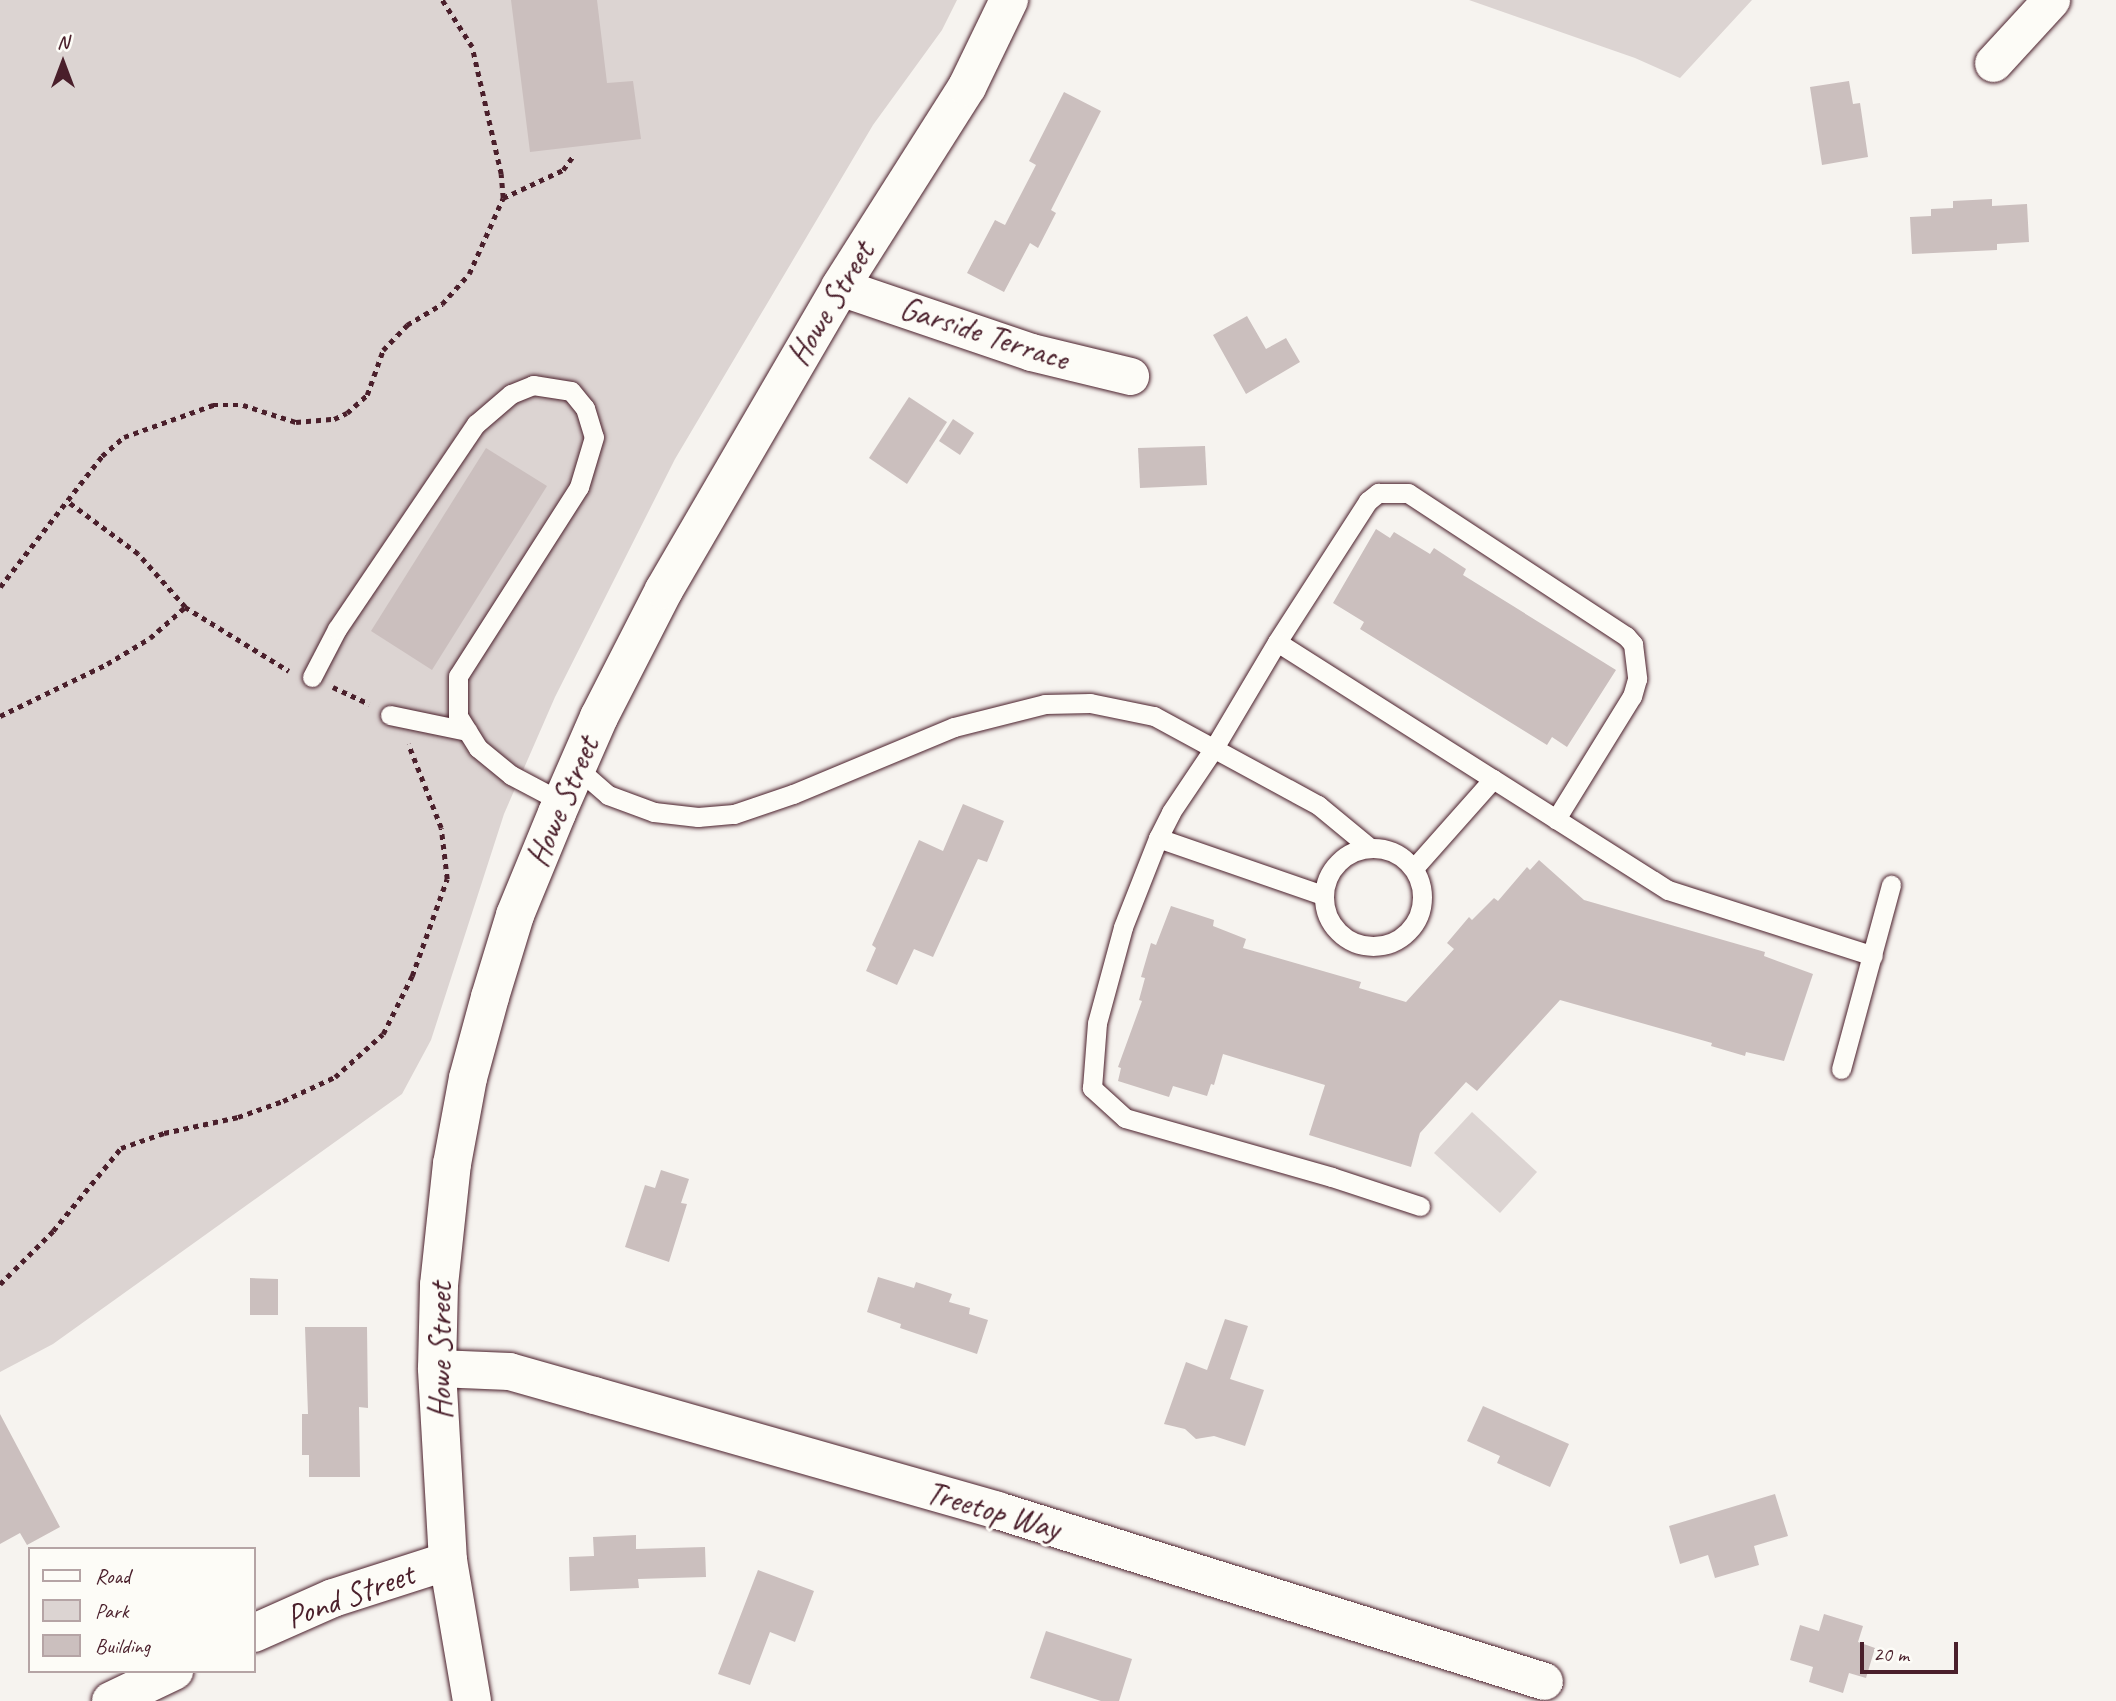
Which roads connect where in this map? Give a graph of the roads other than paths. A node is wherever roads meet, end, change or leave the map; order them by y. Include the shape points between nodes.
1 (1009, 0) edge
2 (2052, 0) edge
3 (1993, 62) dead end
4 (840, 287) junction
5 (1130, 376) dead end
6 (1276, 642) junction
7 (312, 677) dead end
8 (390, 715) dead end
9 (467, 731) junction
10 (1214, 748) junction
11 (1493, 779) junction
12 (569, 785) junction
13 (1556, 818) junction
14 (1158, 838) junction
15 (1369, 847) junction
16 (1414, 869) junction
17 (1891, 886) dead end
18 (1324, 895) junction
19 (1872, 956) junction
20 (1841, 1069) dead end
21 (1420, 1206) dead end
22 (437, 1368) junction
23 (448, 1561) junction
24 (256, 1632) edge
25 (170, 1673) edge
26 (1544, 1681) dead end
27 (111, 1701) edge
28 (472, 1701) edge

1 - 4 main road, Howe Street via 967,87
2 - 3 street
4 - 5 street, Garside Terrace via 1031,352
4 - 12 main road, Howe Street via 664,590
6 - 10 lane
6 - 11 lane
6 - 13 lane via 1368,501 1378,494 1408,493 1626,636 1633,645 1637,679 1632,695
7 - 9 lane via 337,629 476,424 511,394 533,385 571,391 585,408 594,438 579,487 458,676 458,716
8 - 9 lane
9 - 12 lane via 478,748 511,775
10 - 12 lane via 1154,716 1090,703 1045,704 954,727 734,814 698,817 654,812
10 - 14 lane
10 - 15 lane via 1318,805
11 - 13 lane
11 - 16 lane
12 - 22 main road, Howe Street via 516,915 468,1078 445,1225
13 - 19 lane via 1668,890
14 - 18 lane
14 - 21 lane via 1123,927 1102,1000 1092,1088 1125,1118
15 - 16 lane via 1395,852
15 - 18 lane via 1342,858 1329,874
16 - 18 lane via 1421,883 1420,914 1401,938 1372,946 1342,936 1325,910
17 - 19 lane
19 - 20 lane
22 - 23 main road, Howe Street
22 - 26 street, Treetop Way via 509,1371 594,1395 997,1510
23 - 24 main road, Pond Street via 333,1598
23 - 28 main road, Howe Street
25 - 27 main road

